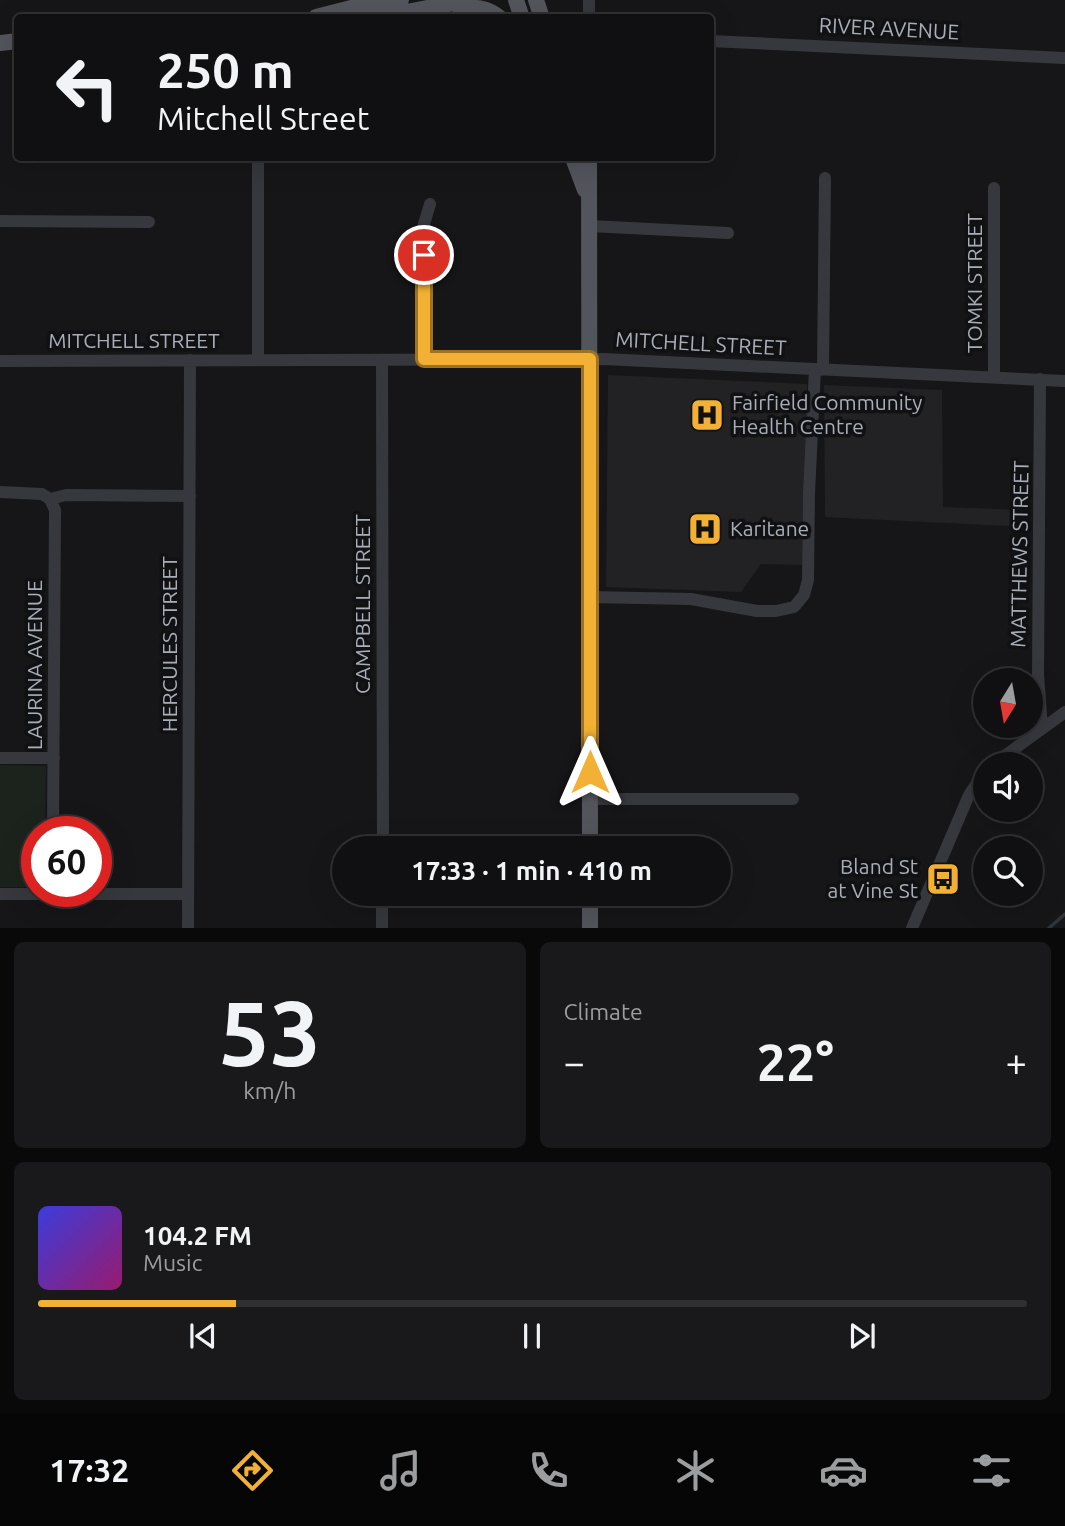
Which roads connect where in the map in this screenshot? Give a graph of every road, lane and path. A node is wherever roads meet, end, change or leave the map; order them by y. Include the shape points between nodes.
1 (384, 0) edge
2 (401, 0) edge
3 (470, 0) edge
4 (359, 6) junction
5 (421, 10) junction
6 (328, 14) edge
7 (398, 14) edge
8 (495, 14) edge
9 (714, 41) edge
10 (1065, 58) edge
11 (258, 161) edge
12 (574, 161) edge
13 (589, 161) edge
14 (825, 178) dead end
15 (994, 188) dead end
16 (589, 202) junction
17 (430, 204) dead end
18 (0, 221) edge
19 (149, 222) dead end
20 (590, 226) junction
21 (728, 233) dead end
22 (382, 359) junction
23 (424, 359) junction
24 (590, 359) junction
25 (190, 360) junction
26 (258, 360) junction
27 (0, 361) edge
28 (819, 369) junction
29 (994, 377) junction
30 (1040, 379) junction
31 (1065, 380) edge
32 (0, 492) edge
33 (190, 496) junction
34 (50, 499) junction
35 (589, 597) junction
36 (1038, 668) edge
37 (1065, 712) edge
38 (1043, 727) edge
39 (1028, 738) edge
40 (1010, 752) edge
41 (0, 758) edge
42 (54, 758) junction
43 (973, 789) edge
44 (590, 799) junction
45 (793, 799) dead end
46 (53, 816) edge
47 (383, 836) edge
48 (590, 836) edge
49 (112, 893) edge
50 (0, 894) edge
51 (21, 894) edge
52 (187, 894) junction
53 (382, 906) edge
54 (590, 906) edge
55 (188, 928) edge
56 (382, 928) edge
57 (590, 928) edge
58 (912, 928) edge

1 - 4 main road
2 - 4 main road
3 - 5 main road
4 - 6 main road
5 - 7 main road
5 - 8 main road via 478,7
9 - 10 street, RIVER AVENUE
11 - 26 street
12 - 16 main road
13 - 16 main road
14 - 28 street
15 - 29 street, TOMKI STREET
16 - 20 main road
17 - 23 street via 424,224
18 - 19 street
20 - 21 street
20 - 24 main road
22 - 23 street, MITCHELL STREET
22 - 26 street, MITCHELL STREET
22 - 47 street, CAMPBELL STREET
23 - 24 street, MITCHELL STREET
24 - 28 street, MITCHELL STREET
24 - 35 main road
25 - 26 street, MITCHELL STREET
25 - 27 street, MITCHELL STREET
25 - 33 street, HERCULES STREET
28 - 29 street, MITCHELL STREET
28 - 35 street via 809,493 808,580 794,607 757,611 691,599
29 - 30 street, MITCHELL STREET
30 - 31 street, MITCHELL STREET
30 - 36 street, MATTHEWS STREET
32 - 34 street via 42,494
33 - 34 street via 66,495
33 - 52 street, HERCULES STREET
34 - 42 street, LAURINA AVENUE via 55,510
35 - 44 main road
37 - 38 street
39 - 40 street
41 - 42 street
42 - 46 street, LAURINA AVENUE
43 - 58 street
44 - 45 street
44 - 48 main road
49 - 52 street
50 - 51 street
52 - 55 street, HERCULES STREET
53 - 56 street
54 - 57 main road

